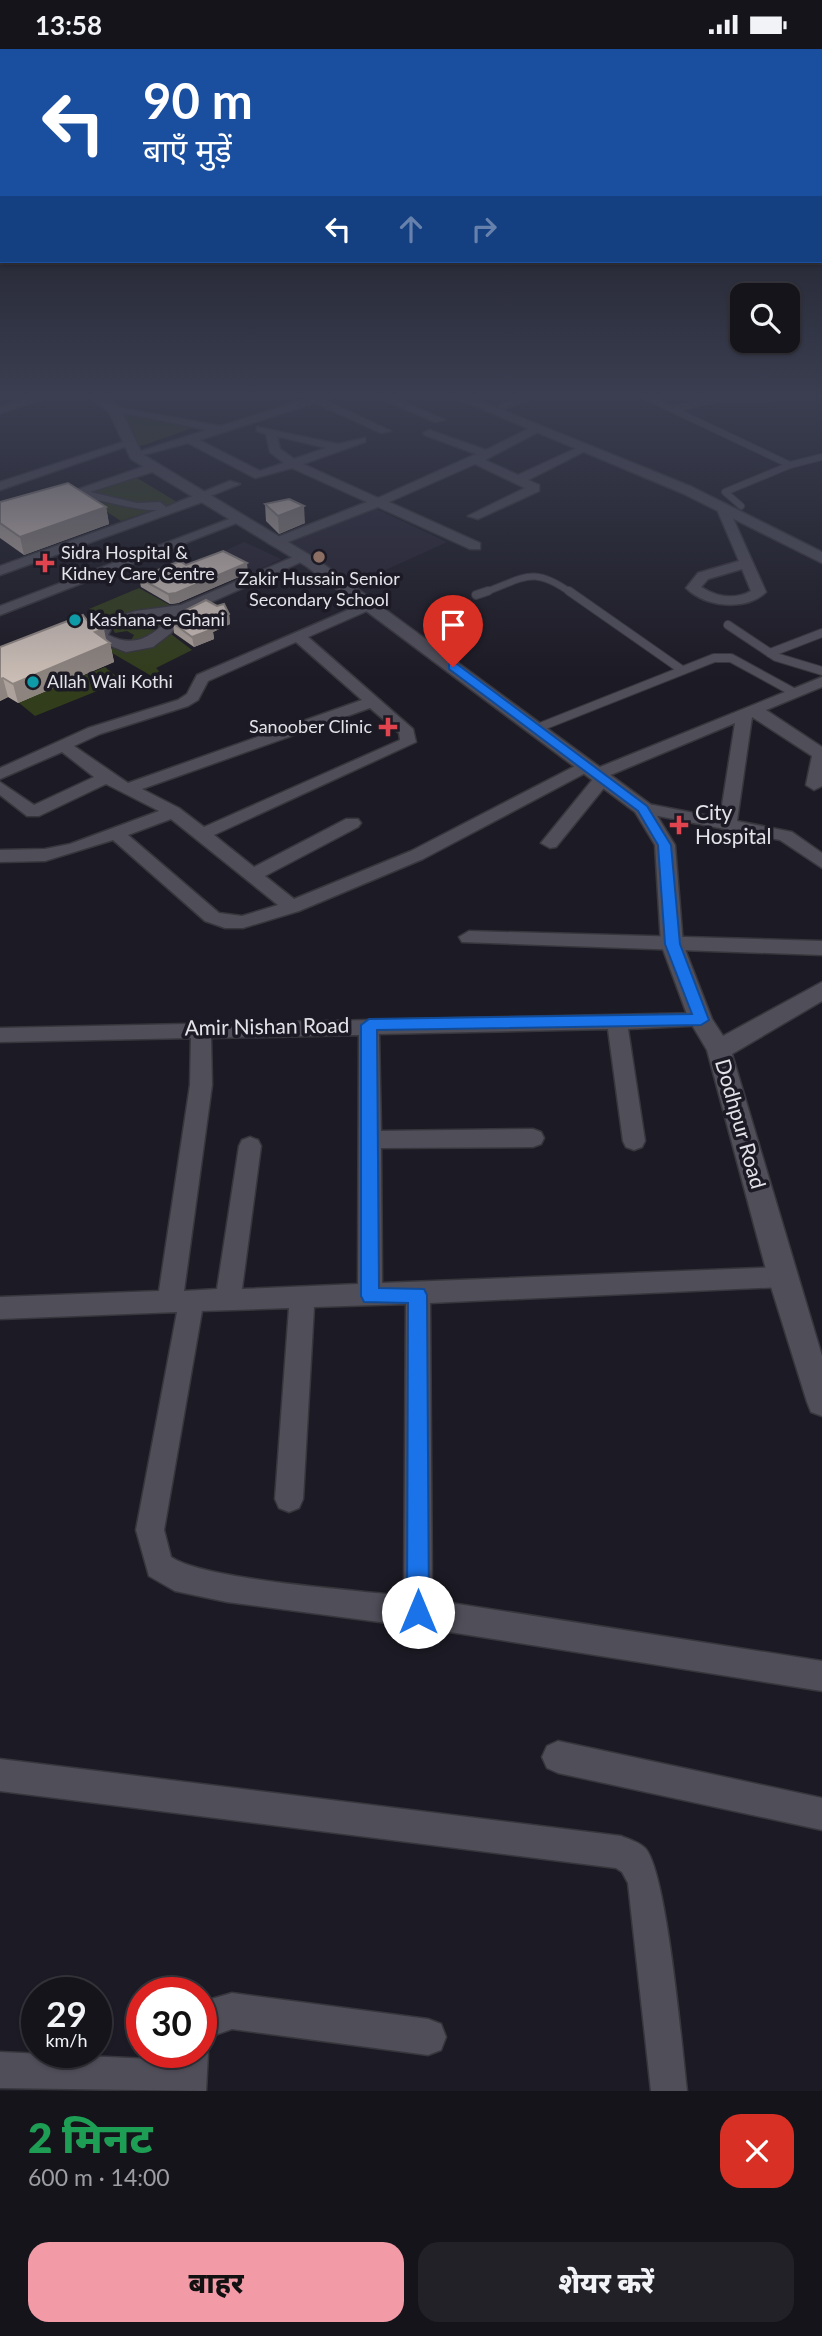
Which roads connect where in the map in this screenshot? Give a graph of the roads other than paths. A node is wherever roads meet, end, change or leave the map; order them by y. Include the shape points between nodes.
1 (81, 489) edge
2 (184, 489) edge
3 (221, 489) edge
4 (347, 489) edge
5 (411, 489) edge
6 (533, 489) edge
7 (688, 489) edge
8 (732, 489) edge
9 (76, 492) junction
10 (53, 499) edge
11 (197, 499) junction
12 (379, 504) junction
13 (741, 506) dead end
14 (722, 507) junction
15 (474, 516) dead end
16 (241, 519) junction
17 (154, 526) dead end
18 (185, 541) junction
19 (275, 543) junction
20 (475, 546) dead end
21 (303, 558) junction
22 (822, 558) edge
23 (747, 563) dead end
24 (0, 571) edge
25 (476, 595) dead end
26 (371, 604) junction
27 (184, 609) junction
28 (0, 611) edge
29 (116, 621) junction
30 (728, 625) dead end
31 (77, 630) edge
32 (822, 633) edge
33 (299, 636) junction
34 (770, 653) junction
35 (682, 670) junction
36 (822, 671) edge
37 (822, 681) edge
38 (795, 693) junction
39 (372, 702) junction
40 (749, 713) junction
41 (535, 729) junction
42 (64, 746) junction
43 (0, 774) edge
44 (595, 774) junction
45 (106, 778) junction
46 (814, 785) dead end
47 (0, 787) edge
48 (127, 789) junction
49 (643, 808) junction
50 (173, 812) junction
51 (352, 823) dead end
52 (728, 825) junction
53 (116, 834) junction
54 (202, 834) junction
55 (550, 843) dead end
56 (0, 856) edge
57 (822, 862) edge
58 (252, 875) junction
59 (292, 907) junction
60 (469, 937) dead end
61 (672, 944) junction
62 (822, 948) edge
63 (819, 996) edge
64 (701, 1020) junction
65 (617, 1022) junction
66 (369, 1025) junction
67 (201, 1029) junction
68 (0, 1035) edge
69 (719, 1050) junction
70 (533, 1138) dead end
71 (370, 1140) junction
72 (634, 1142) dead end
73 (250, 1146) dead end
74 (782, 1277) junction
75 (418, 1295) junction
76 (370, 1296) junction
77 (302, 1298) junction
78 (228, 1299) junction
79 (181, 1300) junction
80 (0, 1308) edge
81 (821, 1394) edge
82 (289, 1499) dead end
83 (418, 1612) junction
84 (822, 1676) edge
85 (558, 1757) dead end
86 (0, 1775) edge
87 (822, 1814) edge
88 (217, 2014) edge
89 (428, 2038) dead end
90 (0, 2070) edge
91 (189, 2074) edge
92 (669, 2091) edge

1 - 9 street
2 - 11 street, Dodhpur Road
3 - 11 street
4 - 12 street
5 - 12 street
6 - 15 street
7 - 14 street
8 - 13 lane via 725,495
9 - 10 street
9 - 11 street via 137,507
11 - 16 street, Dodhpur Road
11 - 24 street
12 - 19 street
12 - 20 street
14 - 22 street
14 - 23 street
16 - 18 street
16 - 19 street, Dodhpur Road
17 - 18 street
18 - 28 street
19 - 21 street, Dodhpur Road
21 - 26 street, Dodhpur Road
21 - 27 street
25 - 35 lane via 535,575 550,577
26 - 33 street
26 - 41 street, Dodhpur Road
27 - 29 street
27 - 29 street via 164,635 121,649 100,637 104,628
29 - 31 street
30 - 34 lane
32 - 34 lane
33 - 39 street
33 - 42 street via 202,678 193,697 183,703 94,731
34 - 36 lane
35 - 38 lane via 714,658 732,658
35 - 41 lane
37 - 38 street
38 - 40 street
39 - 48 street
39 - 54 street via 407,732 408,742
40 - 44 street
40 - 46 street via 821,754
40 - 52 street
41 - 44 street, Dodhpur Road
42 - 43 street
42 - 45 street
44 - 49 street, Dodhpur Road
44 - 55 street
44 - 59 street
45 - 47 street via 33,812
45 - 48 street
48 - 50 street
49 - 52 street
49 - 61 street, Dodhpur Road via 664,845
50 - 53 street
50 - 54 street
51 - 58 street
52 - 57 street via 786,836
53 - 56 street via 45,855
53 - 59 street via 212,917 243,922
54 - 58 street
58 - 59 street
60 - 61 street
61 - 62 street
61 - 64 street, Dodhpur Road
63 - 69 street
64 - 65 street, Amir Nishan Road
64 - 69 street, Dodhpur Road
65 - 66 street, Amir Nishan Road
65 - 72 street
66 - 67 street, Amir Nishan Road
66 - 71 street
67 - 68 street, Amir Nishan Road
67 - 79 street via 201,1085
69 - 74 street, Dodhpur Road
70 - 71 street
71 - 76 street
73 - 78 street
74 - 75 street
74 - 81 street, Dodhpur Road
75 - 76 street
75 - 83 street
76 - 77 street
77 - 78 street
77 - 82 street
78 - 79 street
79 - 80 street
79 - 83 street via 150,1530 159,1566 175,1577 227,1588
83 - 84 street
85 - 87 street
86 - 92 street via 621,1851 634,1860 644,1882
88 - 89 street via 232,2011
90 - 91 street

